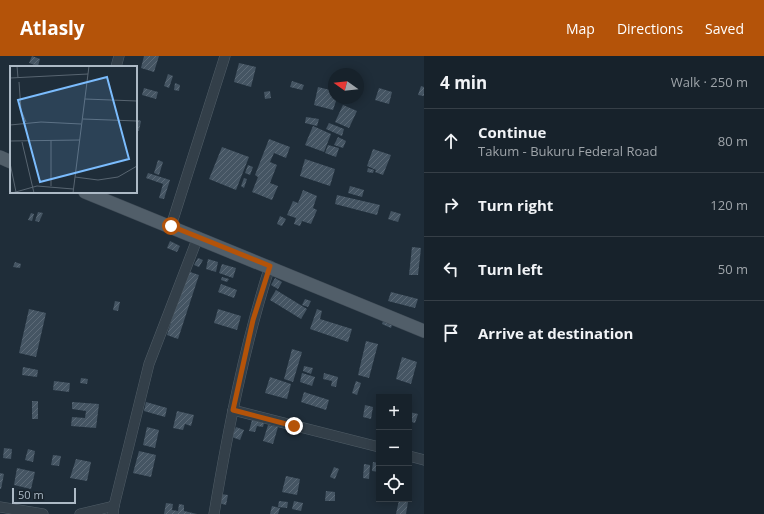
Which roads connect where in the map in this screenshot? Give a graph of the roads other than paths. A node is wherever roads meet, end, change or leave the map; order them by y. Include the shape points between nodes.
1 (120, 56) edge
2 (225, 56) edge
3 (116, 66) edge
4 (0, 157) edge
5 (10, 162) edge
6 (88, 193) edge
7 (171, 226) junction
8 (198, 237) junction
9 (270, 266) junction
10 (424, 331) edge
11 (233, 410) junction
12 (376, 446) edge
13 (412, 457) edge
14 (424, 460) edge
15 (0, 507) edge
16 (113, 510) edge
17 (43, 514) edge
18 (80, 514) edge
19 (214, 514) edge

1 - 3 street
2 - 7 street
4 - 5 main road
6 - 7 main road
7 - 8 main road
8 - 9 main road
8 - 16 street via 149,364
9 - 10 main road
9 - 11 street via 253,320
11 - 12 street
11 - 19 street
13 - 14 street
15 - 17 street
16 - 18 street

